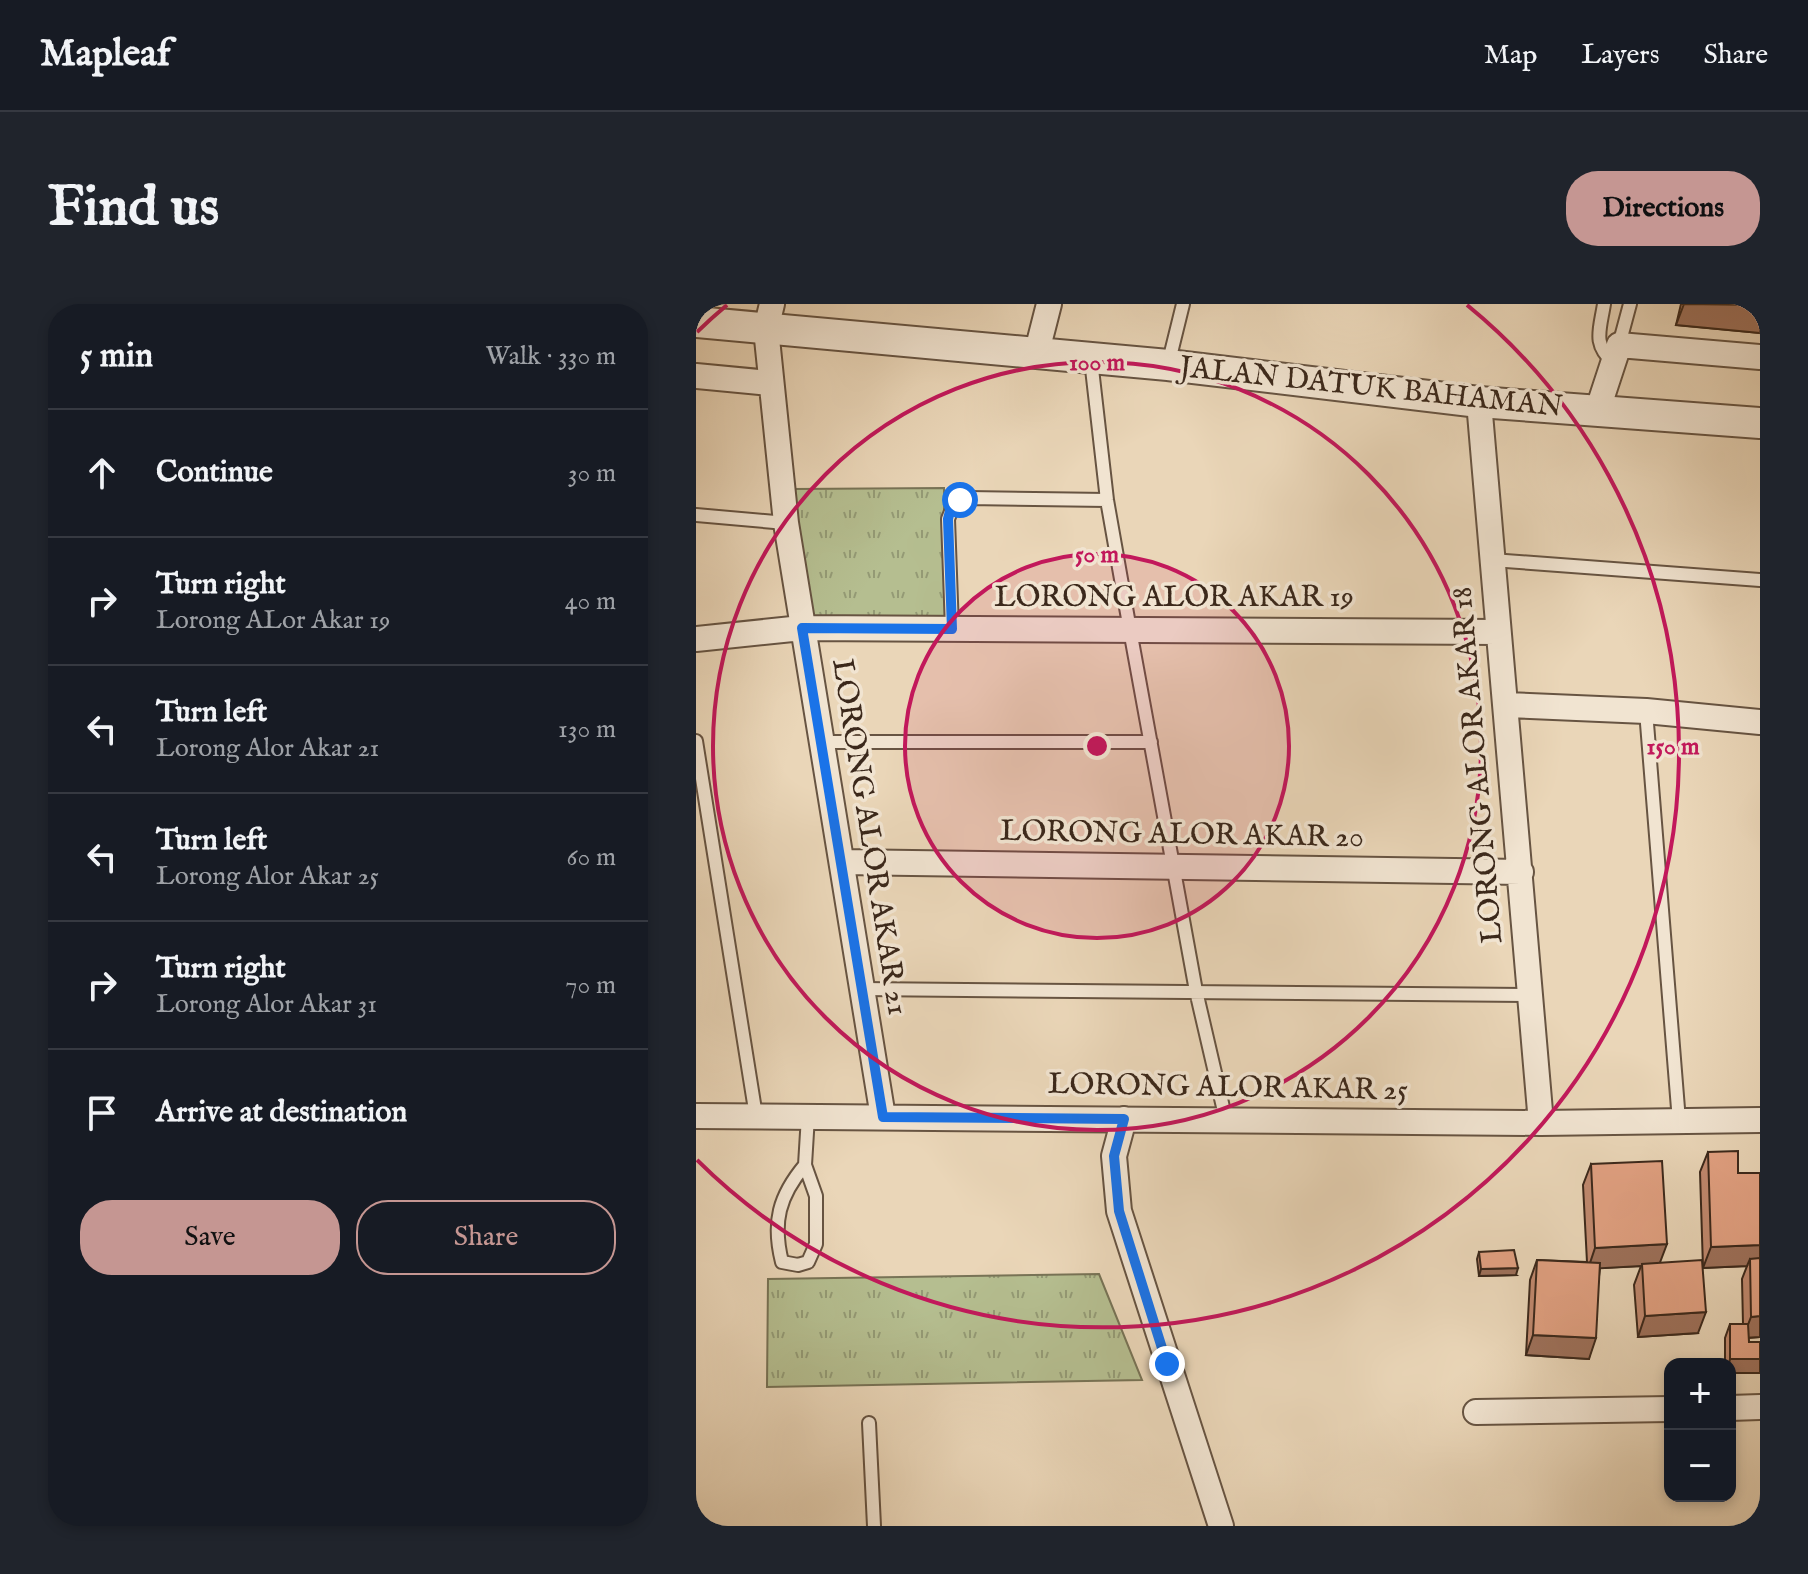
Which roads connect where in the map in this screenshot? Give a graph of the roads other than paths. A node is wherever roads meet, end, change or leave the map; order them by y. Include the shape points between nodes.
1 (1049, 304) edge
2 (1183, 304) edge
3 (1604, 304) edge
4 (1630, 304) edge
5 (769, 316) edge
6 (696, 322) edge
7 (1616, 354) junction
8 (1036, 355) junction
9 (1760, 357) edge
10 (1091, 358) junction
11 (1168, 365) junction
12 (696, 376) edge
13 (770, 383) junction
14 (1479, 402) junction
15 (1597, 412) junction
16 (1760, 423) edge
17 (1107, 500) junction
18 (696, 515) edge
19 (786, 523) junction
20 (1492, 560) junction
21 (1760, 580) edge
22 (802, 628) junction
23 (952, 629) junction
24 (1130, 630) junction
25 (1498, 632) junction
26 (696, 639) edge
27 (1506, 705) junction
28 (1646, 711) junction
29 (1760, 722) edge
30 (696, 741) edge
31 (821, 742) junction
32 (1151, 742) junction
33 (842, 862) junction
34 (1174, 867) junction
35 (1521, 872) junction
36 (861, 989) junction
37 (1196, 991) junction
38 (1530, 995) junction
39 (696, 1116) edge
40 (756, 1116) junction
41 (808, 1116) junction
42 (883, 1117) junction
43 (1124, 1119) junction
44 (1226, 1120) junction
45 (1760, 1120) edge
46 (1679, 1121) junction
47 (1541, 1123) junction
48 (805, 1165) junction
49 (1760, 1407) edge
50 (1736, 1408) edge
51 (1664, 1409) edge
52 (1476, 1412) dead end
53 (869, 1423) dead end
54 (874, 1526) edge
55 (1221, 1526) edge

1 - 8 street
2 - 11 lane
3 - 7 lane via 1601,351
4 - 7 lane
5 - 6 street, JALAN DATUK BAHAMAN
5 - 8 street, JALAN DATUK BAHAMAN
5 - 13 street, LORONG ALOR AKAR 21
7 - 9 street
7 - 15 street
8 - 10 street, JALAN DATUK BAHAMAN
10 - 11 street, JALAN DATUK BAHAMAN
10 - 17 lane
11 - 14 street, JALAN DATUK BAHAMAN
12 - 13 street
13 - 19 street, LORONG ALOR AKAR 21
14 - 15 street, JALAN DATUK BAHAMAN
14 - 20 street, LORONG ALOR AKAR 18
15 - 16 street, JALAN DATUK BAHAMAN
17 - 23 lane via 968,498 954,504 948,519
17 - 24 lane
18 - 19 lane
19 - 22 street, LORONG ALOR AKAR 21
20 - 21 lane
20 - 25 street, LORONG ALOR AKAR 18
22 - 23 street, LORONG ALOR AKAR 19
22 - 26 street, LORONG ALOR AKAR 19
22 - 31 street, LORONG ALOR AKAR 21
23 - 24 street, LORONG ALOR AKAR 19
24 - 25 street, LORONG ALOR AKAR 19
24 - 32 lane
25 - 27 street, LORONG ALOR AKAR 18
27 - 28 street
27 - 35 street, LORONG ALOR AKAR 18
28 - 29 street
28 - 46 lane
30 - 40 lane
31 - 32 lane
31 - 33 street, LORONG ALOR AKAR 21
32 - 34 lane
33 - 34 street, LORONG ALOR AKAR 20
33 - 36 street, LORONG ALOR AKAR 21
34 - 35 street, LORONG ALOR AKAR 20
34 - 37 lane
35 - 38 street, LORONG ALOR AKAR 18
36 - 37 lane
36 - 42 street, LORONG ALOR AKAR 21
37 - 38 lane
37 - 44 lane
38 - 47 street, LORONG ALOR AKAR 18
39 - 40 street, LORONG ALOR AKAR 25
40 - 41 street, LORONG ALOR AKAR 25
41 - 42 street, LORONG ALOR AKAR 25
41 - 48 lane
42 - 43 street, LORONG ALOR AKAR 25
43 - 44 street, LORONG ALOR AKAR 25
43 - 55 street via 1114,1156 1119,1211
44 - 47 street, LORONG ALOR AKAR 25
45 - 46 street, LORONG ALOR AKAR 25
46 - 47 street, LORONG ALOR AKAR 25
48 - 48 lane via 816,1196 816,1244 808,1262 798,1265 782,1262 776,1239 780,1205
49 - 50 street
51 - 52 street
53 - 54 lane

